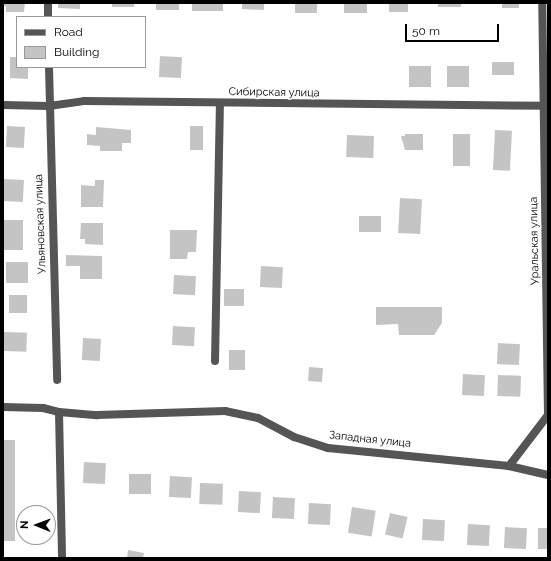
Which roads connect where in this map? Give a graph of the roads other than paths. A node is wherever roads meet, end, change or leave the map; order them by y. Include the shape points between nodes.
1 (48, 3) edge
2 (542, 3) edge
3 (48, 16) edge
4 (49, 68) edge
5 (220, 103) junction
6 (3, 105) edge
7 (49, 106) junction
8 (545, 106) junction
9 (215, 361) dead end
10 (57, 380) dead end
11 (3, 407) edge
12 (59, 412) junction
13 (509, 466) junction
14 (548, 475) edge
15 (62, 558) edge

1 - 3 street
2 - 8 street, Уральская улица
4 - 7 street, Ульяновская улица
5 - 7 street, Сибирская улица via 84,101
5 - 8 street, Сибирская улица
5 - 9 street
6 - 7 street, Сибирская улица
7 - 10 street, Ульяновская улица
8 - 13 street, Уральская улица via 548,415
11 - 12 street, Западная улица via 43,408
12 - 13 street, Западная улица via 97,415 225,411 258,418 294,437 328,448
12 - 15 street
13 - 14 street, Западная улица

